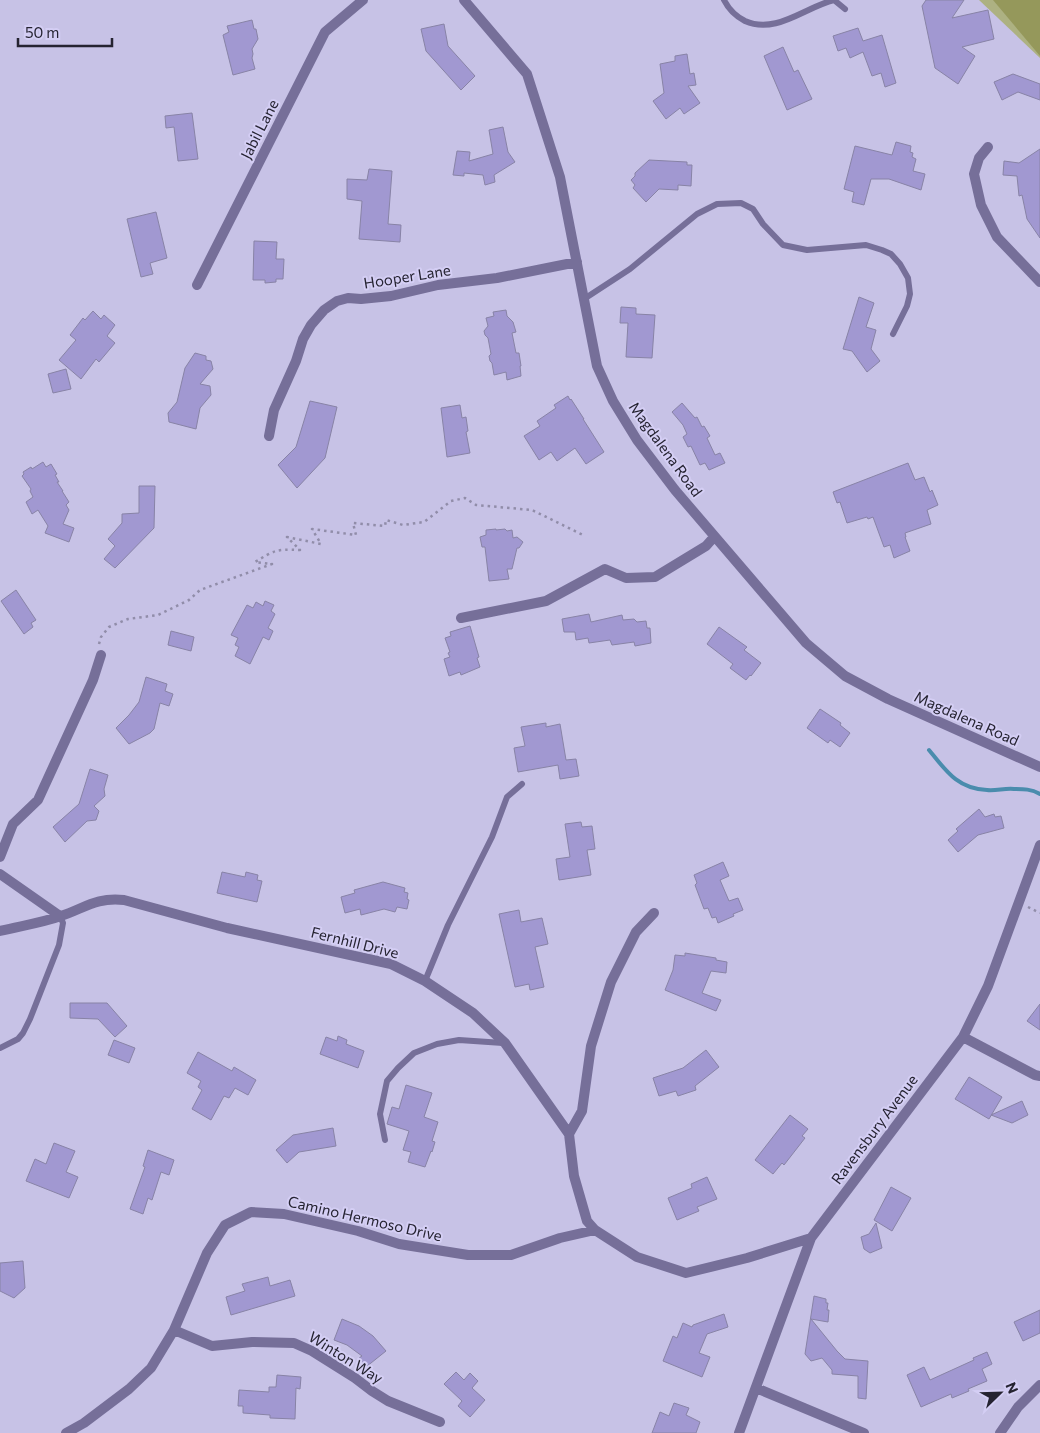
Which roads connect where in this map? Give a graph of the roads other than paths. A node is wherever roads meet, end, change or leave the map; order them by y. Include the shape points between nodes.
1 (363, 0) edge
2 (464, 0) edge
3 (724, 0) edge
4 (845, 9) dead end
5 (988, 147) dead end
6 (577, 262) junction
7 (1040, 282) edge
8 (197, 285) dead end
9 (584, 299) junction
10 (894, 334) dead end
11 (269, 436) dead end
12 (714, 537) junction
13 (461, 618) dead end
14 (101, 655) road end
15 (1040, 767) edge
16 (522, 784) dead end
17 (1040, 845) edge
18 (0, 857) edge
19 (0, 874) edge
20 (654, 914) dead end
21 (60, 916) junction
22 (0, 931) edge
23 (425, 981) junction
24 (963, 1037) junction
25 (505, 1043) junction
26 (0, 1048) edge
27 (1040, 1076) edge
28 (569, 1134) junction
29 (385, 1140) dead end
30 (594, 1230) junction
31 (811, 1238) junction
32 (174, 1330) junction
33 (1040, 1385) edge
34 (756, 1388) junction
35 (440, 1422) dead end
36 (66, 1433) edge
37 (739, 1433) edge
38 (864, 1433) edge
39 (1000, 1433) edge

1 - 8 street, Jabil Lane via 325,32
2 - 6 street, Magdalena Road via 527,74 560,177
3 - 4 lane via 736,17 766,25 784,21 823,2 834,0
5 - 7 street via 979,158 974,174 981,205 997,237
6 - 9 street, Magdalena Road
6 - 11 street, Hooper Lane via 391,296 337,301 311,325 274,410
9 - 10 lane via 630,268 698,214 717,204 741,203 753,209 783,245 806,250 866,245 891,254 908,278 910,294
9 - 12 street, Magdalena Road via 597,366 613,401 637,440
12 - 13 street via 706,546 655,577 626,578 605,569 546,601
12 - 15 street, Magdalena Road via 806,643 845,676 888,699
14 - 18 street via 93,680 38,800 13,824
16 - 23 lane via 507,797 492,837 448,925
17 - 24 street, Ravensbury Avenue via 988,986
19 - 21 street
20 - 28 street via 636,932 611,982 591,1046 582,1111
21 - 22 street, Fernhill Drive
21 - 23 street, Fernhill Drive via 92,902 124,900 227,928 391,964
21 - 26 lane via 63,923 59,945 23,1033
23 - 25 street, Fernhill Drive via 473,1013
24 - 27 street
24 - 31 street, Ravensbury Avenue
25 - 28 street, Fernhill Drive
25 - 29 lane via 459,1040 414,1053 386,1081 380,1114
28 - 30 street, Fernhill Drive via 574,1176 587,1221
30 - 31 street via 637,1257 686,1273
30 - 32 street, Camino Hermoso Drive via 511,1255 468,1256 399,1244 284,1214 252,1212 225,1225 207,1253
31 - 34 street, Ravensbury Avenue
32 - 35 street, Winton Way via 212,1346 252,1342 294,1343 356,1378 388,1401
32 - 36 street, Camino Hermoso Drive via 151,1368 121,1395
33 - 39 street via 1018,1407
34 - 37 street, Ravensbury Avenue
34 - 38 street

